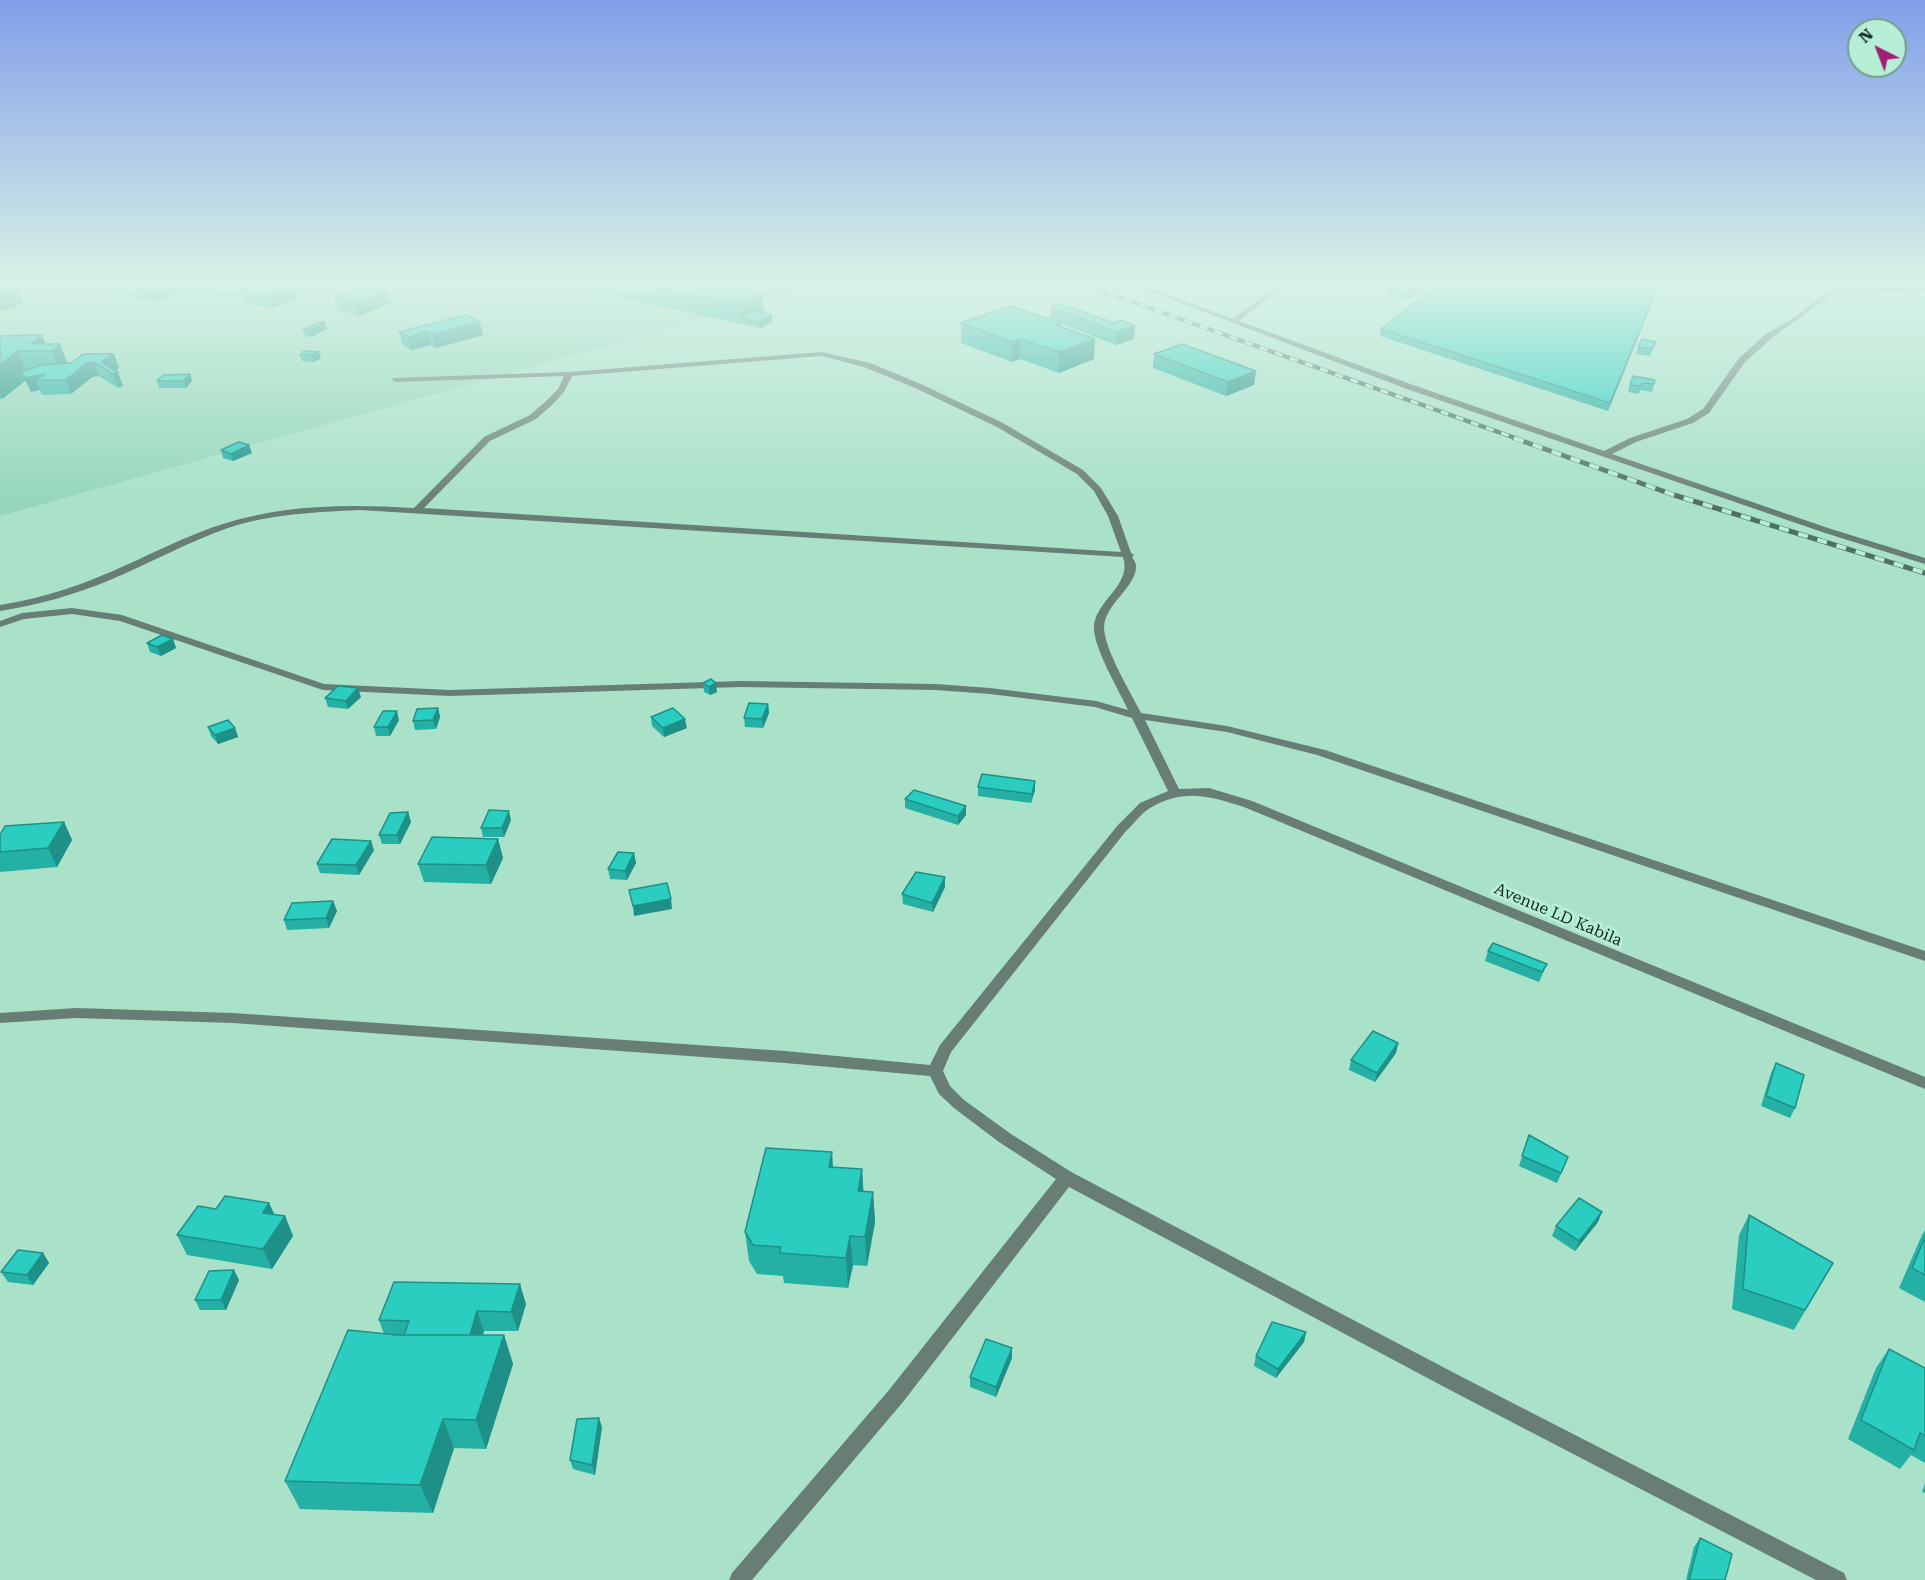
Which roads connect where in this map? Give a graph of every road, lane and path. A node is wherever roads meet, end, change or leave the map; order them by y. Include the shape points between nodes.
1 (787, 357) edge
2 (833, 357) edge
3 (1328, 357) edge
4 (1746, 357) edge
5 (569, 374) junction
6 (396, 380) dead end
7 (1605, 454) junction
8 (416, 511) junction
9 (1129, 555) junction
10 (1925, 561) edge
11 (0, 608) edge
12 (21, 611) junction
13 (0, 624) edge
14 (1138, 716) junction
15 (1175, 793) junction
16 (1925, 956) edge
17 (0, 1018) edge
18 (935, 1071) junction
19 (1925, 1083) edge
20 (1067, 1178) junction
21 (739, 1580) edge
22 (1837, 1580) edge

1 - 5 street
2 - 9 street via 867,365 918,386 1000,425 1080,472 1098,490
3 - 7 street
4 - 7 street via 1706,411
5 - 6 street
5 - 8 street via 549,403 533,417 487,440
7 - 10 street
8 - 9 street
8 - 12 street via 360,507 298,510 255,518 208,532
9 - 14 street via 1127,578 1102,614 1099,628 1103,647
11 - 12 street
12 - 13 street
12 - 14 street via 72,611 122,618 323,687 450,693 741,684 936,687 1096,704
14 - 15 street
14 - 16 street via 1227,729 1321,752
15 - 18 street via 1144,806 1122,828 945,1049
15 - 19 street, Avenue LD Kabila via 1209,792 1248,804
17 - 18 street via 76,1013 233,1018
18 - 20 street via 944,1090 959,1104
20 - 21 street via 896,1396
20 - 22 street

